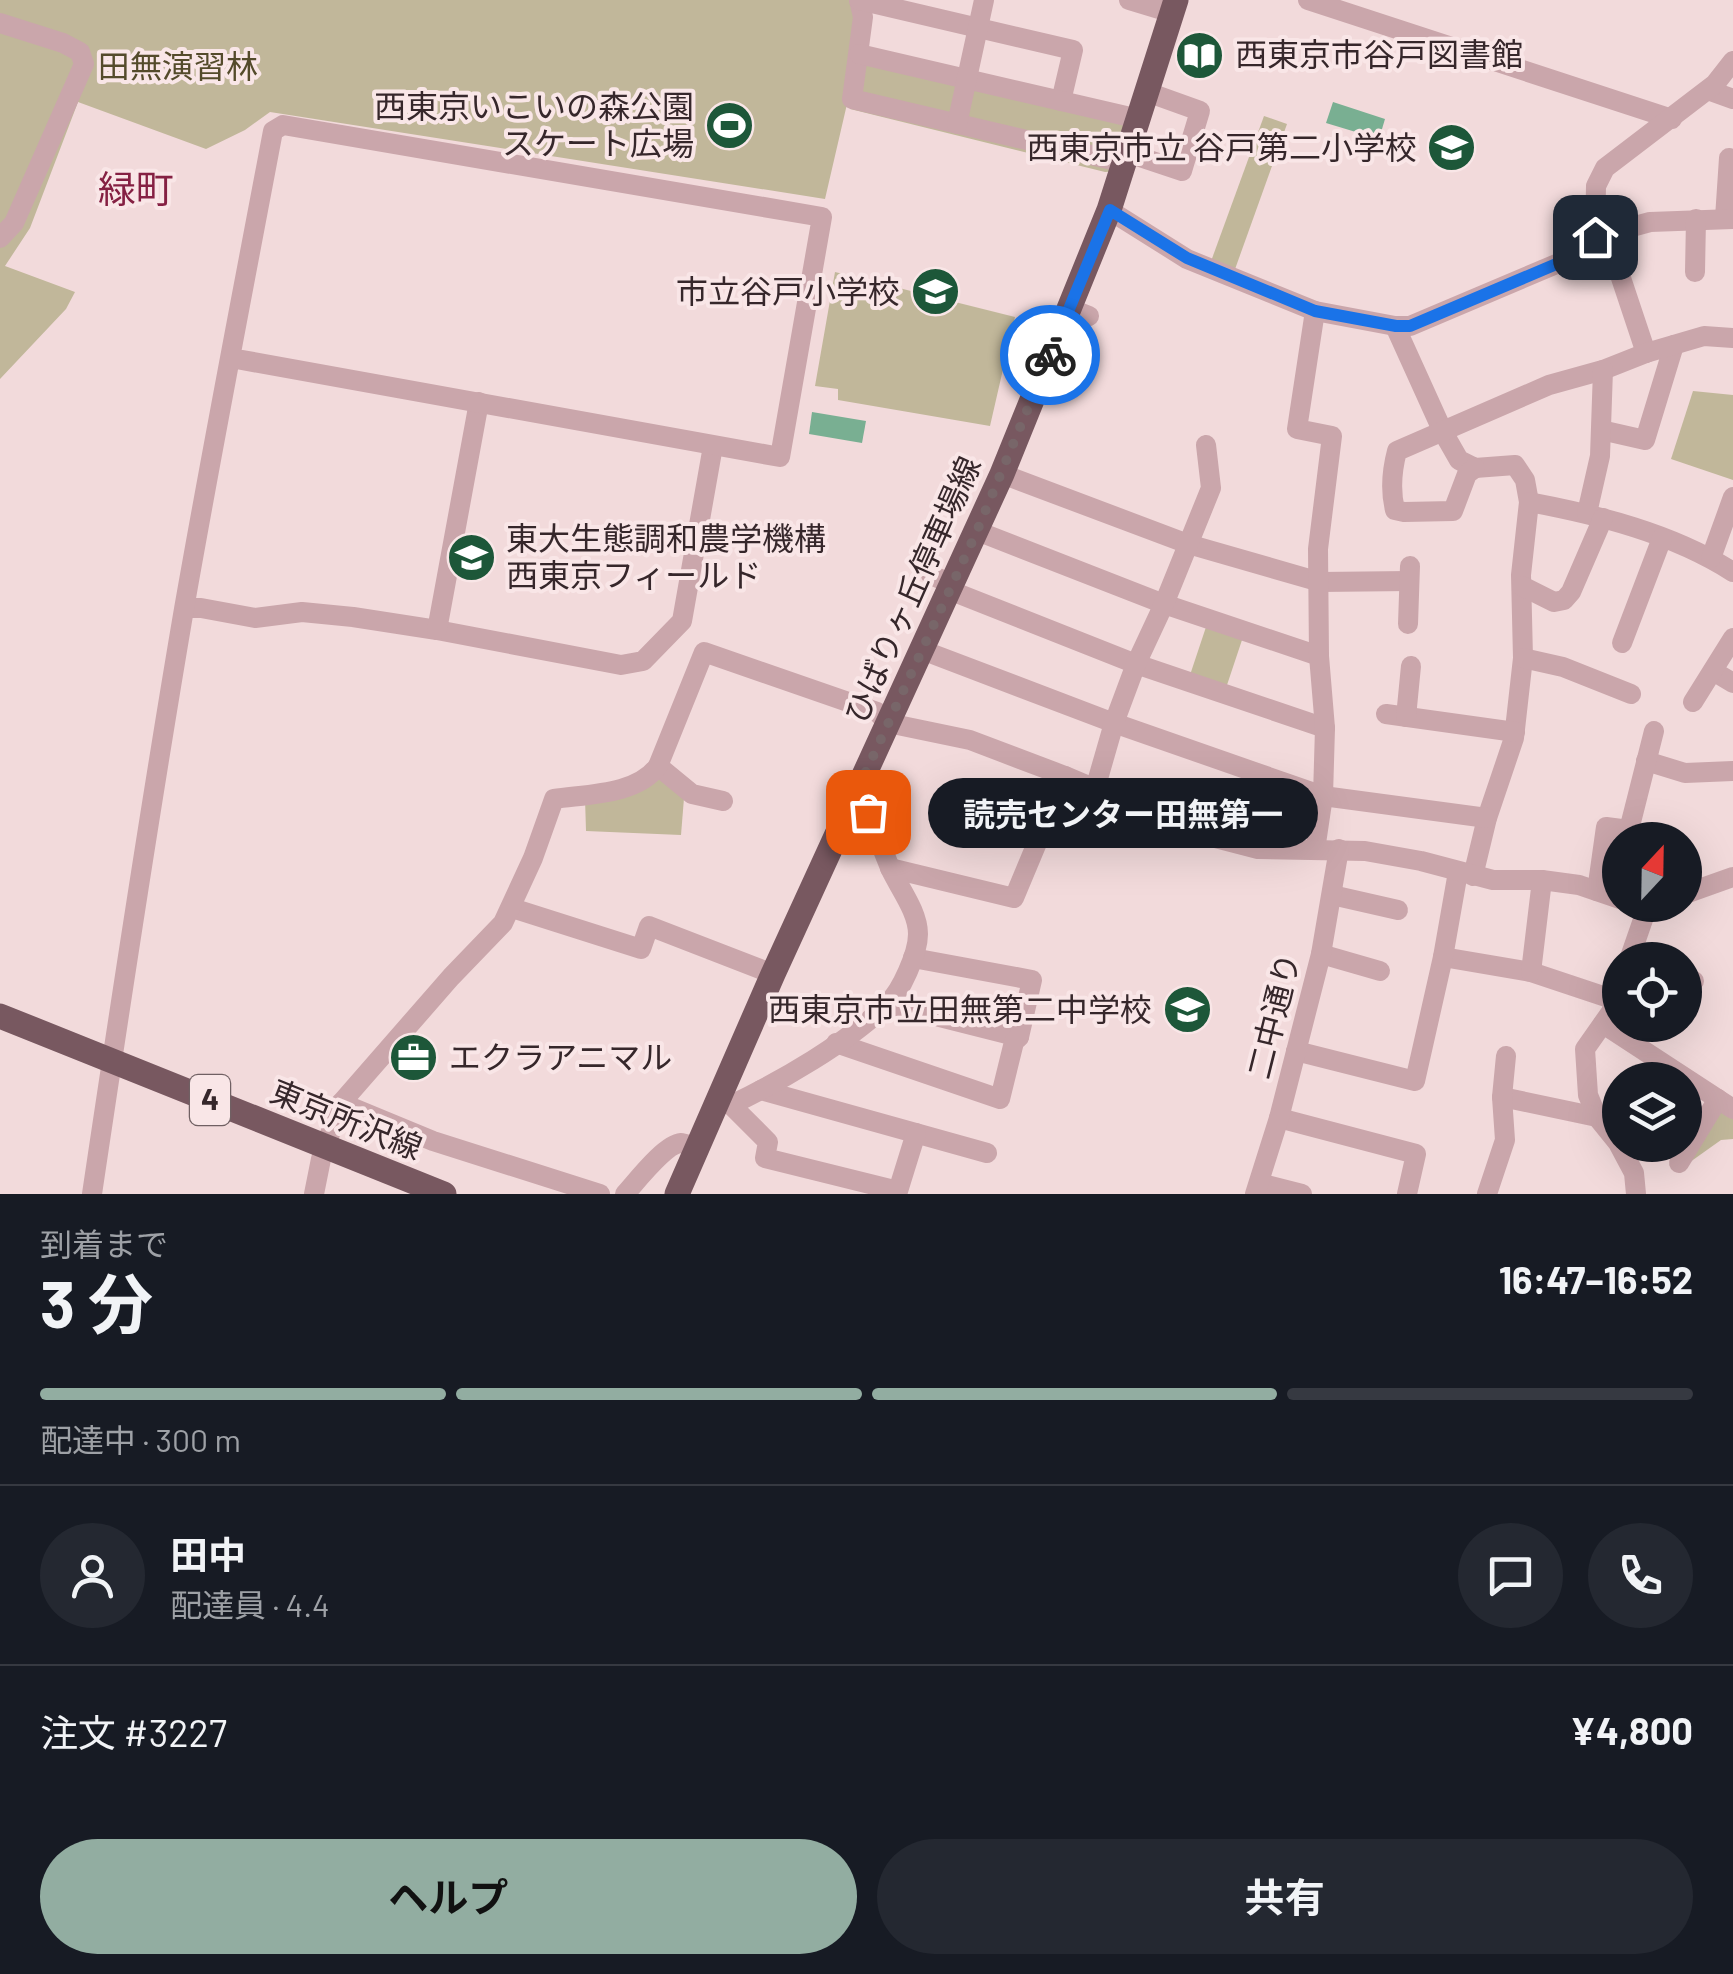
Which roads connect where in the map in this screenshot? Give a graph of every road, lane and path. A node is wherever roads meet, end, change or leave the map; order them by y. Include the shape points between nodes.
1 (859, 0) edge
2 (984, 0) edge
3 (1129, 0) edge
4 (1308, 0) edge
5 (913, 6) edge
6 (1174, 6) edge
7 (0, 23) edge
8 (978, 26) junction
9 (860, 54) junction
10 (1733, 61) edge
11 (965, 78) junction
12 (1708, 90) junction
13 (1147, 92) junction
14 (1733, 99) edge
15 (1062, 101) junction
16 (1139, 119) junction
17 (1672, 119) junction
18 (956, 124) junction
19 (1126, 158) junction
20 (1729, 158) dead end
21 (1110, 210) junction
22 (1729, 218) edge
23 (1696, 219) junction
24 (1601, 235) junction
25 (0, 238) edge
26 (1695, 272) dead end
27 (1315, 311) junction
28 (1396, 326) junction
29 (1733, 338) edge
30 (1674, 345) junction
31 (1646, 354) junction
32 (230, 358) junction
33 (1049, 358) junction
34 (1074, 368) dead end
35 (1603, 370) junction
36 (480, 402) junction
37 (1600, 430) junction
38 (1443, 432) junction
39 (713, 446) junction
40 (1206, 446) dead end
41 (1475, 468) junction
42 (1002, 474) junction
43 (1528, 502) junction
44 (1732, 505) edge
45 (1595, 516) junction
46 (977, 531) junction
47 (1662, 538) junction
48 (1188, 544) junction
49 (1711, 558) junction
50 (1733, 572) edge
51 (1320, 582) junction
52 (944, 583) junction
53 (1522, 586) junction
54 (1164, 604) junction
55 (184, 608) junction
56 (1408, 624) dead end
57 (436, 630) junction
58 (1733, 638) edge
59 (1622, 643) dead end
60 (922, 650) junction
61 (1319, 656) junction
62 (1523, 658) junction
63 (1136, 664) junction
64 (1411, 666) dead end
65 (1712, 671) junction
66 (1733, 682) edge
67 (1632, 694) dead end
68 (1693, 702) dead end
69 (888, 723) junction
70 (1114, 723) junction
71 (1326, 728) junction
72 (1654, 731) dead end
73 (1515, 732) junction
74 (1646, 762) junction
75 (658, 766) junction
76 (1733, 771) edge
77 (1065, 776) junction
78 (1094, 789) junction
79 (1323, 796) junction
80 (722, 801) dead end
81 (840, 814) junction
82 (1487, 818) junction
83 (1315, 850) junction
84 (1339, 850) junction
85 (890, 868) junction
86 (1466, 874) junction
87 (1733, 877) edge
88 (1542, 880) junction
89 (1702, 888) edge
90 (1597, 891) junction
91 (1602, 893) edge
92 (1332, 895) junction
93 (512, 908) junction
94 (1398, 910) dead end
95 (1321, 954) junction
96 (1443, 957) junction
97 (913, 958) junction
98 (1380, 971) dead end
99 (1530, 972) junction
100 (773, 974) junction
101 (1602, 989) edge
102 (888, 1004) junction
103 (0, 1016) edge
104 (1602, 1024) edge
105 (1019, 1037) junction
106 (1624, 1042) edge
107 (836, 1044) junction
108 (1296, 1051) junction
109 (1506, 1056) dead end
110 (112, 1061) junction
111 (1648, 1062) edge
112 (761, 1090) junction
113 (1702, 1093) edge
114 (1502, 1097) junction
115 (341, 1103) junction
116 (724, 1103) junction
117 (1725, 1104) edge
118 (1597, 1117) junction
119 (1279, 1118) junction
120 (916, 1133) junction
121 (325, 1146) junction
122 (697, 1148) junction
123 (987, 1153) dead end
124 (1680, 1163) dead end
125 (1257, 1188) edge
126 (681, 1192) edge
127 (92, 1194) edge
128 (314, 1194) edge
129 (444, 1194) edge
130 (600, 1194) edge
131 (624, 1194) edge
132 (1302, 1194) edge
133 (1406, 1194) edge
134 (1487, 1194) edge
135 (1636, 1194) edge

1 - 5 street
1 - 9 street
2 - 8 street
3 - 6 street
4 - 17 street
5 - 8 street
6 - 13 main road, ひばりヶ丘停車場線
7 - 25 street via 63,43 80,52 84,64 14,223
8 - 11 street
8 - 15 street via 1073,50
9 - 11 street
9 - 18 street via 852,99
10 - 12 street
11 - 15 street
11 - 18 street
12 - 14 street
12 - 17 street
13 - 16 main road, ひばりヶ丘停車場線
13 - 19 street via 1200,111 1182,172
15 - 16 street
16 - 19 main road, ひばりヶ丘停車場線
17 - 24 street via 1605,168 1596,186
18 - 19 street
19 - 21 main road, ひばりヶ丘停車場線
20 - 22 street
21 - 27 street via 1187,258
21 - 33 main road, ひばりヶ丘停車場線 via 1079,312
22 - 23 street
23 - 24 street
23 - 26 street
24 - 28 street via 1580,254 1410,326
24 - 31 street
27 - 28 street
27 - 51 street via 1297,429 1332,436
28 - 38 street
29 - 30 street via 1704,336
30 - 31 street
30 - 37 street via 1645,440
31 - 35 street
32 - 36 street
32 - 39 street via 274,131 284,125 822,217 780,457
32 - 55 street
33 - 34 street
33 - 42 main road, ひばりヶ丘停車場線
35 - 37 street
35 - 38 street via 1549,385
36 - 39 street
36 - 57 street
37 - 45 street
38 - 41 street via 1459,460
38 - 41 street via 1397,451 1396,510 1453,511
39 - 57 street via 682,621 643,661 621,665
40 - 48 street via 1211,488
41 - 43 street via 1514,465
42 - 46 main road, ひばりヶ丘停車場線
42 - 48 street
43 - 45 street
43 - 53 street
44 - 49 street
45 - 47 street
45 - 53 street via 1564,600 1554,602
46 - 52 main road, ひばりヶ丘停車場線
46 - 54 street
47 - 49 street
47 - 59 street
48 - 51 street
48 - 54 street
49 - 50 street
51 - 56 street via 1410,574
51 - 61 street
52 - 60 main road, ひばりヶ丘停車場線
52 - 63 street
53 - 62 street
54 - 61 street
54 - 63 street
55 - 57 street via 256,618 323,613
55 - 110 street
58 - 65 street
60 - 69 main road, ひばりヶ丘停車場線
60 - 70 street
61 - 71 street
62 - 67 street
62 - 73 street
63 - 70 street
63 - 71 street
64 - 73 street via 1396,716
65 - 66 street
65 - 68 street
69 - 75 street via 876,712 704,652
69 - 77 street via 970,740
69 - 81 main road, ひばりヶ丘停車場線
70 - 78 street
70 - 79 street
71 - 79 street
72 - 74 street
73 - 82 street
74 - 76 street via 1685,773
74 - 90 street via 1629,830 1606,827
75 - 80 street via 692,794
75 - 93 street via 649,778 617,790 554,799
77 - 78 street
77 - 85 street via 1014,898
78 - 83 street via 1258,850
79 - 82 street
79 - 83 street
81 - 85 street via 868,812
81 - 100 main road, ひばりヶ丘停車場線
82 - 86 street
83 - 84 street
84 - 86 street
84 - 92 street, 二中通り
85 - 97 street via 915,918
86 - 88 street
86 - 96 street
87 - 89 street
88 - 90 street
88 - 99 street
90 - 91 street
92 - 94 street
92 - 95 street, 二中通り
93 - 100 street via 641,950 649,926
93 - 115 street
95 - 98 street
95 - 108 street, 二中通り
96 - 99 street
96 - 108 street via 1415,1081
97 - 102 street
97 - 105 street via 1032,980
99 - 101 street
100 - 116 main road, ひばりヶ丘停車場線
102 - 105 street
102 - 107 street
103 - 110 main road, 東京所沢線 / 4
104 - 118 street via 1586,1049 1588,1095
105 - 107 street via 1000,1099
106 - 111 street
107 - 112 street
108 - 119 street, 二中通り
109 - 114 street
110 - 121 main road, 東京所沢線 / 4
110 - 127 street
112 - 116 street
112 - 120 street
113 - 117 street
114 - 118 street
114 - 134 street via 1505,1140
115 - 121 street
115 - 130 street via 433,1141
116 - 120 street via 768,1142 765,1158 898,1191
116 - 122 main road, ひばりヶ丘停車場線
117 - 124 street
118 - 135 street via 1634,1173
119 - 125 street, 二中通り
119 - 133 street via 1416,1154
120 - 123 street
121 - 128 street
121 - 129 main road, 東京所沢線 / 4
122 - 126 main road, ひばりヶ丘停車場線
122 - 131 street via 676,1144
125 - 132 street

